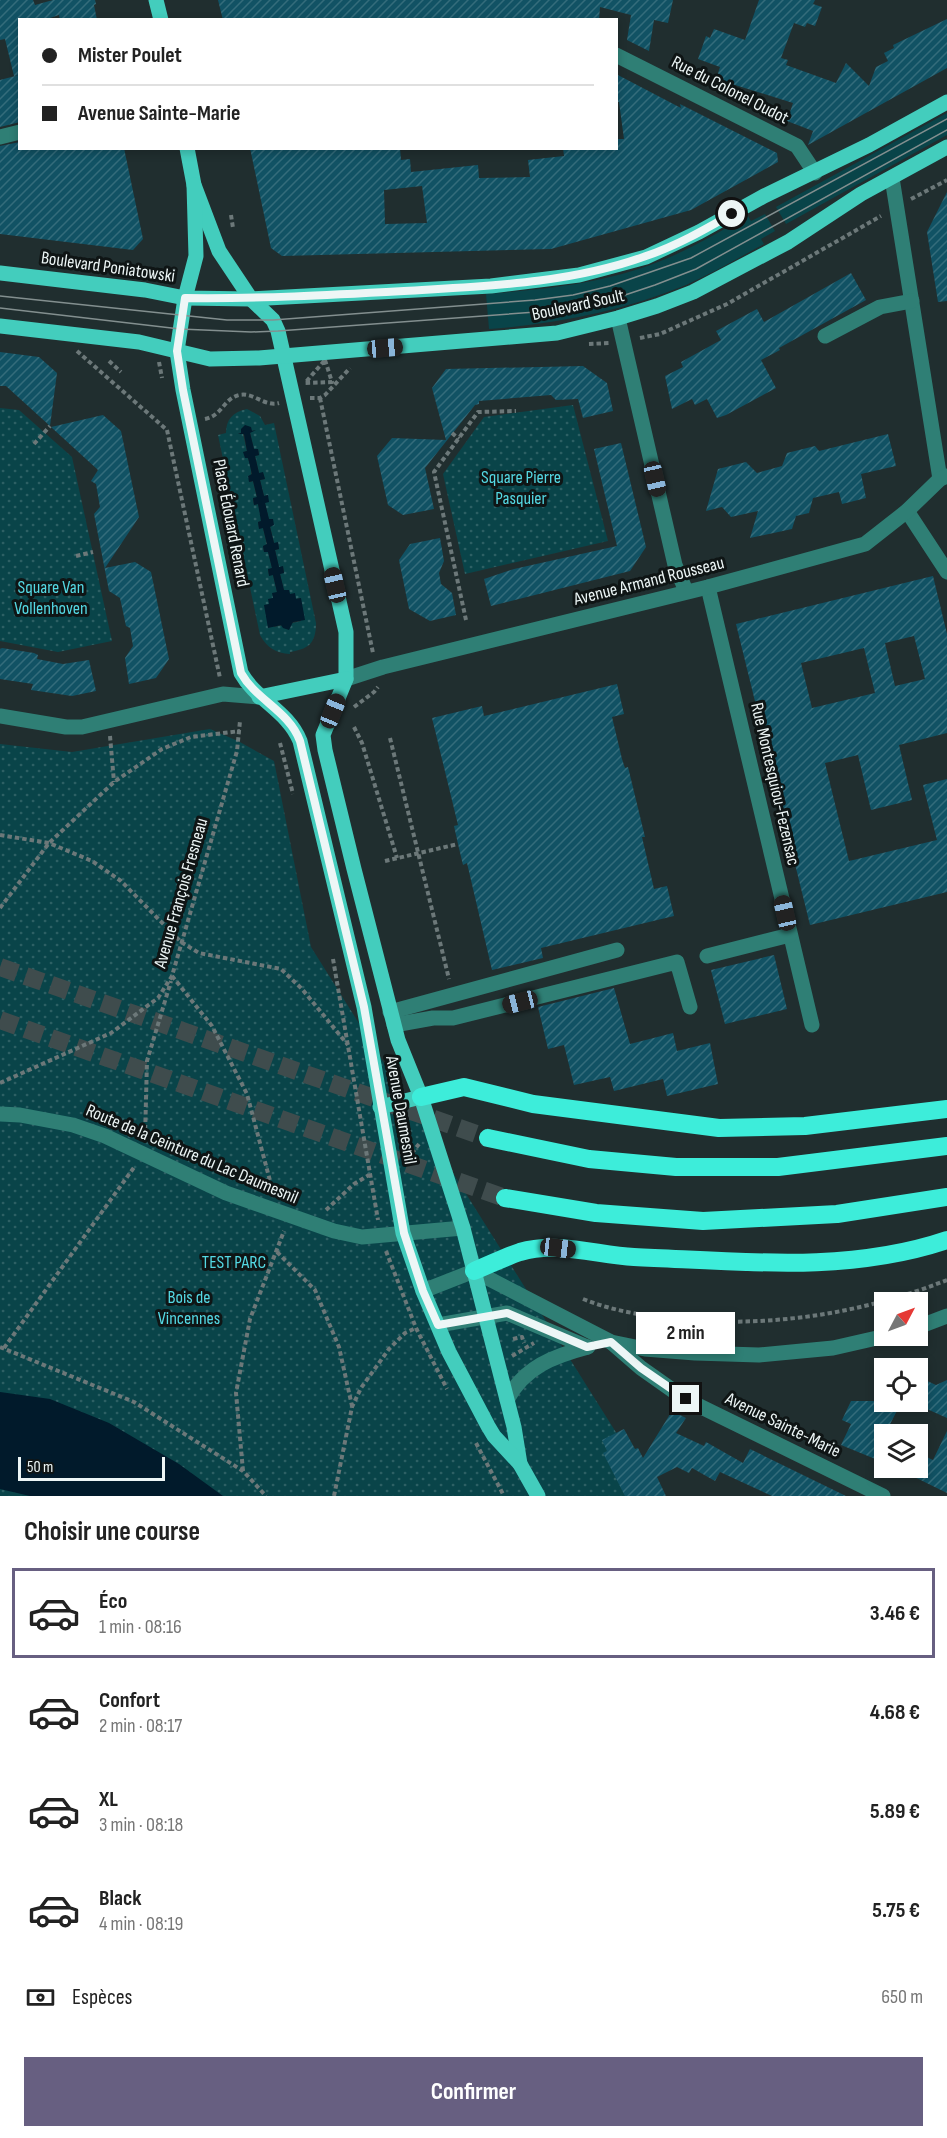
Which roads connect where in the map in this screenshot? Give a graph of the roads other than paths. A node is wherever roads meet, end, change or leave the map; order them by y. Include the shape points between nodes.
1 (156, 0) edge
2 (160, 18) edge
3 (618, 57) edge
4 (947, 102) edge
5 (18, 132) edge
6 (0, 137) edge
7 (947, 147) edge
8 (187, 150) edge
9 (815, 173) junction
10 (892, 178) junction
11 (194, 185) junction
12 (0, 273) edge
13 (185, 298) junction
14 (210, 298) joint
15 (251, 299) junction
16 (912, 301) junction
17 (618, 318) junction
18 (0, 326) edge
19 (825, 336) dead end
20 (177, 351) junction
21 (283, 355) junction
22 (944, 477) edge
23 (907, 511) junction
24 (947, 572) edge
25 (708, 587) junction
26 (686, 591) junction
27 (346, 679) junction
28 (260, 697) junction
29 (0, 716) edge
30 (300, 741) joint
31 (790, 935) junction
32 (617, 950) dead end
33 (707, 956) dead end
34 (690, 1007) dead end
35 (392, 1018) junction
36 (812, 1025) dead end
37 (421, 1097) junction
38 (380, 1107) junction
39 (947, 1109) edge
40 (0, 1114) edge
41 (488, 1138) tunnel mouth
42 (947, 1146) edge
43 (947, 1197) edge
44 (505, 1198) tunnel mouth
45 (463, 1228) junction
46 (404, 1233) junction
47 (947, 1240) edge
48 (474, 1271) junction
49 (423, 1291) junction
50 (947, 1316) edge
51 (486, 1318) junction
52 (928, 1323) edge
53 (438, 1325) junction
54 (874, 1339) edge
55 (611, 1342) junction
56 (587, 1347) junction
57 (507, 1400) junction
58 (520, 1464) junction
59 (538, 1496) edge
60 (883, 1496) edge

1 - 2 main road
3 - 9 street, Rue du Colonel Oudot via 797,146
4 - 9 main road, Boulevard Soult
5 - 6 street
7 - 10 main road, Boulevard Soult
8 - 11 main road
9 - 15 main road, Boulevard Soult via 646,256 579,275 490,286
10 - 16 street
10 - 17 main road, Boulevard Soult via 788,242 693,292
11 - 13 main road via 196,256
11 - 15 main road via 219,251
12 - 13 main road, Boulevard Poniatowski
13 - 14 main road, Boulevard Poniatowski
13 - 20 main road, Place Édouard Renard
14 - 15 main road, Boulevard Soult
15 - 21 main road via 273,320
16 - 19 street via 880,307
16 - 22 street
17 - 21 main road, Boulevard Soult via 557,333
17 - 26 street via 675,565
18 - 20 main road via 139,342
20 - 21 main road, Boulevard Soult via 210,359
20 - 28 main road, Place Édouard Renard via 237,655 244,679
21 - 27 main road via 346,632
22 - 23 street, Avenue Armand Rousseau
23 - 24 street
23 - 25 street, Avenue Armand Rousseau via 866,544
25 - 26 street, Avenue Armand Rousseau
25 - 31 street, Rue Montesquiou-Fezensac
26 - 27 street, Avenue Armand Rousseau
27 - 28 main road
27 - 35 main road, Avenue Daumesnil via 323,735 324,743
28 - 29 street via 223,694 82,727 66,728
28 - 30 main road, Place Édouard Renard via 288,721
30 - 38 main road, Avenue Daumesnil via 364,1007
31 - 33 street
31 - 36 street, Rue Montesquiou-Fezensac
32 - 35 street via 453,995
34 - 35 street via 677,962 453,1018
35 - 37 main road, Avenue Daumesnil
37 - 38 main road
37 - 39 highway via 464,1087 533,1104 719,1128 806,1126
37 - 45 main road, Avenue Daumesnil
38 - 46 main road, Avenue Daumesnil
40 - 46 street, Route de la Ceinture du Lac Daumesnil via 73,1125 226,1193 334,1232 362,1236
41 - 42 highway via 589,1159 676,1167 778,1167
43 - 44 highway via 837,1214 703,1221 596,1214
45 - 46 street, Route de la Ceinture du Lac Daumesnil
45 - 48 main road, Avenue Daumesnil
46 - 49 main road, Avenue Daumesnil
47 - 48 highway via 878,1258 822,1262 640,1257 536,1249
48 - 49 street
48 - 51 main road, Avenue Daumesnil
48 - 55 street
49 - 53 main road, Avenue Daumesnil
50 - 52 street
51 - 53 street
51 - 56 street via 507,1313
51 - 57 main road, Avenue Daumesnil
53 - 58 main road, Avenue Daumesnil via 488,1426
54 - 55 street via 833,1348 759,1355 666,1352
55 - 56 street
55 - 60 street, Avenue Sainte-Marie via 686,1399
56 - 57 street via 537,1365
57 - 58 main road, Avenue Daumesnil
58 - 59 main road, Avenue Daumesnil

